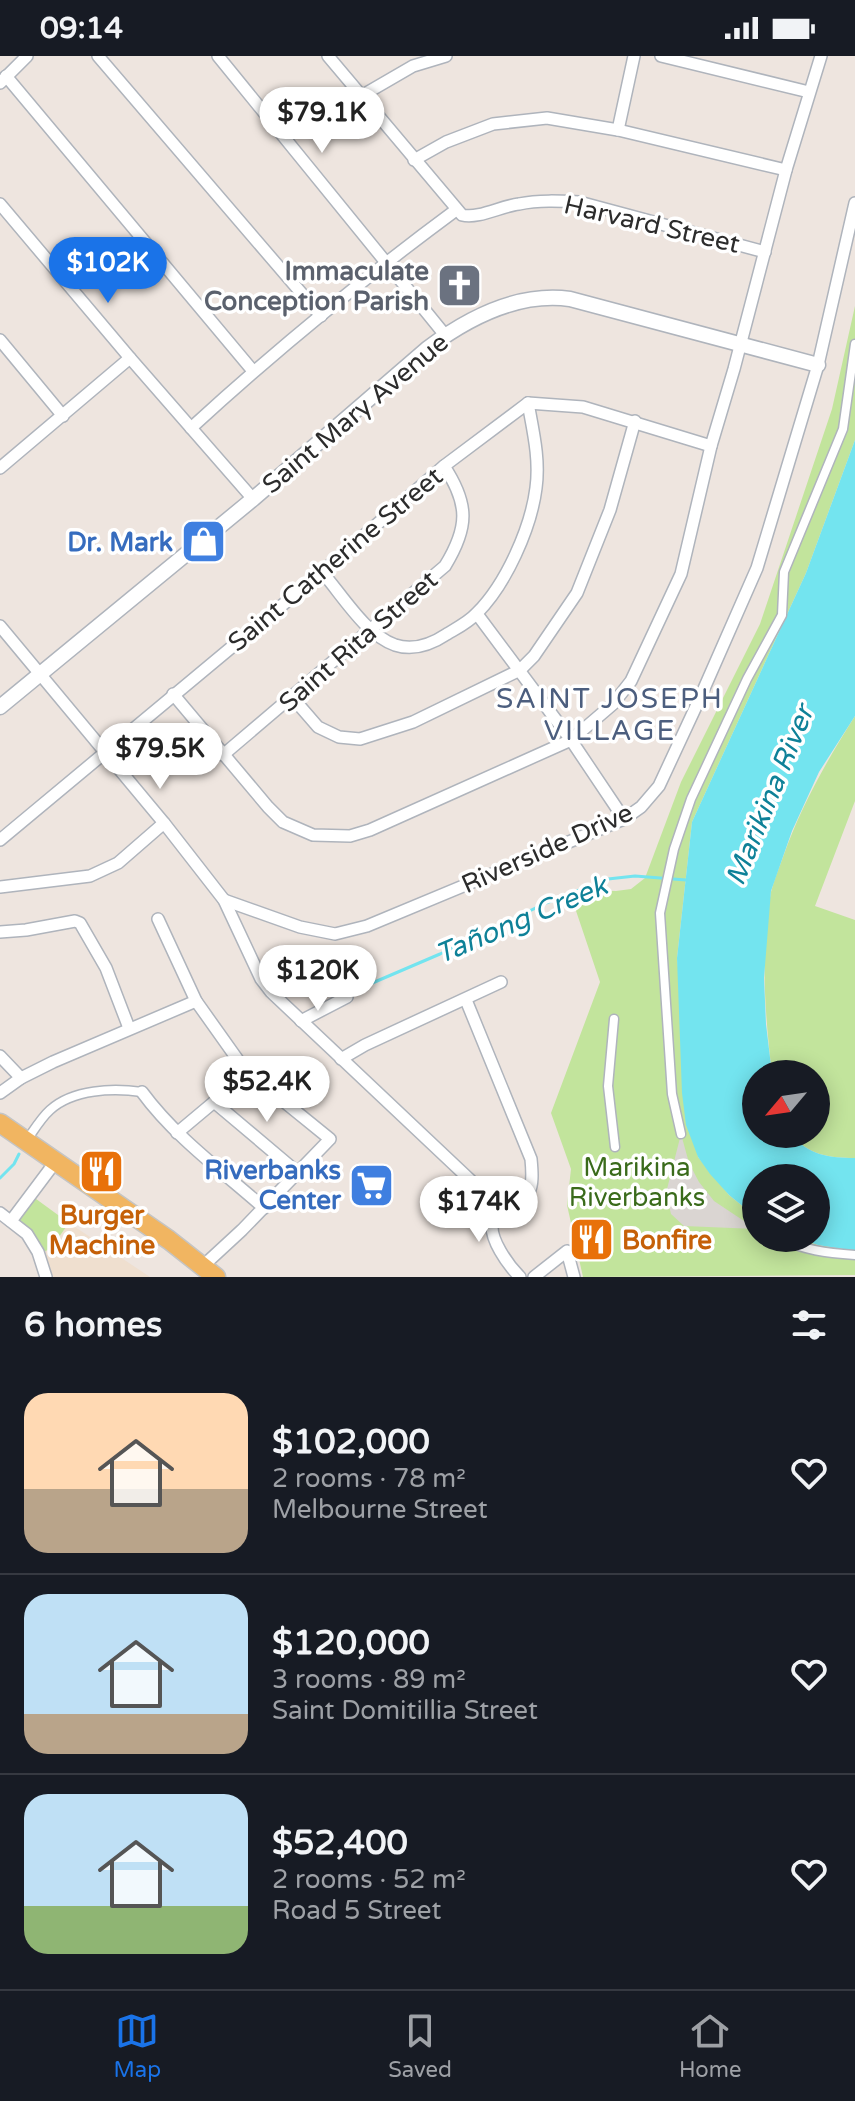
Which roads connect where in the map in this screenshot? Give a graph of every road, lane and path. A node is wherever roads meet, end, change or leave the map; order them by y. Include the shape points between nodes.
1 (27, 56) edge
2 (98, 56) edge
3 (218, 56) edge
4 (328, 56) edge
5 (446, 56) edge
6 (634, 56) edge
7 (661, 56) edge
8 (821, 56) edge
9 (3, 80) edge
10 (809, 92) junction
11 (363, 95) junction
12 (618, 130) junction
13 (414, 160) junction
14 (786, 170) junction
15 (855, 203) edge
16 (0, 204) edge
17 (456, 210) junction
18 (765, 252) junction
19 (387, 261) junction
20 (321, 316) junction
21 (445, 335) junction
22 (0, 340) edge
23 (741, 344) junction
24 (855, 344) edge
25 (130, 358) junction
26 (818, 365) junction
27 (253, 371) junction
28 (528, 403) junction
29 (63, 416) junction
30 (635, 421) junction
31 (191, 428) junction
32 (711, 446) junction
33 (444, 466) junction
34 (0, 468) edge
35 (253, 499) junction
36 (322, 572) junction
37 (477, 614) junction
38 (0, 626) edge
39 (372, 630) junction
40 (520, 670) junction
41 (39, 674) junction
42 (173, 694) junction
43 (292, 697) junction
44 (0, 707) edge
45 (571, 740) junction
46 (105, 753) junction
47 (223, 755) junction
48 (624, 819) junction
49 (164, 823) junction
50 (0, 840) edge
51 (0, 887) edge
52 (224, 900) junction
53 (158, 919) dead end
54 (0, 932) edge
55 (501, 982) dead end
56 (347, 997) dead end
57 (466, 1000) junction
58 (196, 1001) junction
59 (614, 1019) dead end
60 (301, 1021) junction
61 (129, 1028) junction
62 (0, 1056) edge
63 (341, 1059) junction
64 (245, 1070) junction
65 (21, 1078) junction
66 (142, 1092) joint
67 (0, 1093) edge
68 (214, 1102) junction
69 (0, 1123) edge
70 (177, 1133) junction
71 (681, 1134) dead end
72 (27, 1141) junction
73 (615, 1147) dead end
74 (56, 1161) junction
75 (297, 1172) junction
76 (264, 1208) junction
77 (501, 1209) junction
78 (0, 1213) edge
79 (11, 1221) junction
80 (817, 1252) edge
81 (855, 1255) edge
82 (210, 1271) edge
83 (46, 1277) edge
84 (520, 1277) edge
85 (534, 1277) edge
86 (574, 1277) edge

1 - 9 street
2 - 20 street
3 - 19 street
4 - 11 street
5 - 11 street via 413,66
6 - 12 street
7 - 10 street
8 - 10 street
9 - 27 street
10 - 14 street
11 - 13 street
12 - 13 street via 547,118 493,124
12 - 14 street
13 - 17 street
14 - 18 street
15 - 26 street, Riverside Drive
16 - 25 street
17 - 18 street, Harvard Street via 470,217 522,203 579,202
17 - 19 street
18 - 23 street
19 - 20 street
19 - 21 street
20 - 27 street
21 - 23 street, Saint Mary Avenue via 506,306 558,298
21 - 35 street, Saint Mary Avenue
22 - 29 street
23 - 26 street, Saint Mary Avenue
23 - 32 street
24 - 71 street via 843,429 784,572 782,615 697,786 674,849 660,913 672,1094
25 - 29 street
25 - 31 street
26 - 48 street, Riverside Drive via 757,568 659,786
27 - 31 street
28 - 30 street via 583,407
28 - 33 street, Saint Catherine Street
28 - 37 street via 537,486 527,529
29 - 34 street
30 - 32 street
30 - 40 street via 610,510 577,593
31 - 35 street
32 - 45 street via 681,574 657,630 631,681
33 - 36 street, Saint Catherine Street
33 - 39 street, Saint Rita Street via 463,507 457,546 445,566
35 - 41 street, Saint Mary Avenue
36 - 39 street
36 - 42 street, Saint Catherine Street
37 - 39 street via 419,647 393,644
37 - 40 street
38 - 41 street
39 - 43 street, Saint Rita Street
40 - 43 street via 413,722 360,739 318,727
40 - 45 street
41 - 44 street, Saint Mary Avenue
41 - 46 street
42 - 46 street, Saint Catherine Street
42 - 47 street
43 - 47 street, Saint Rita Street
45 - 47 street via 370,830 330,838 283,822
45 - 48 street
46 - 49 street
46 - 50 street, Saint Catherine Street
48 - 52 street, Riverside Drive via 367,926 335,934
49 - 51 street via 118,863 90,876
49 - 52 street
52 - 60 street via 261,979
53 - 58 street
54 - 61 street via 80,923 106,968
55 - 57 street
56 - 60 street
57 - 63 street
57 - 77 street via 531,1159 527,1197
58 - 61 street
58 - 64 street
59 - 73 street via 608,1086
60 - 63 street
61 - 65 street
62 - 65 street
63 - 77 street
64 - 68 street
64 - 75 street via 330,1139
65 - 67 street
66 - 70 street
66 - 72 street via 115,1089 60,1102
68 - 70 street
68 - 75 street
69 - 72 main road
70 - 76 street
72 - 74 main road
74 - 79 street
74 - 82 main road
75 - 76 street
76 - 82 street
77 - 84 street via 492,1230 502,1255
78 - 79 street
79 - 83 street via 33,1243
80 - 81 street
85 - 86 street via 567,1251

